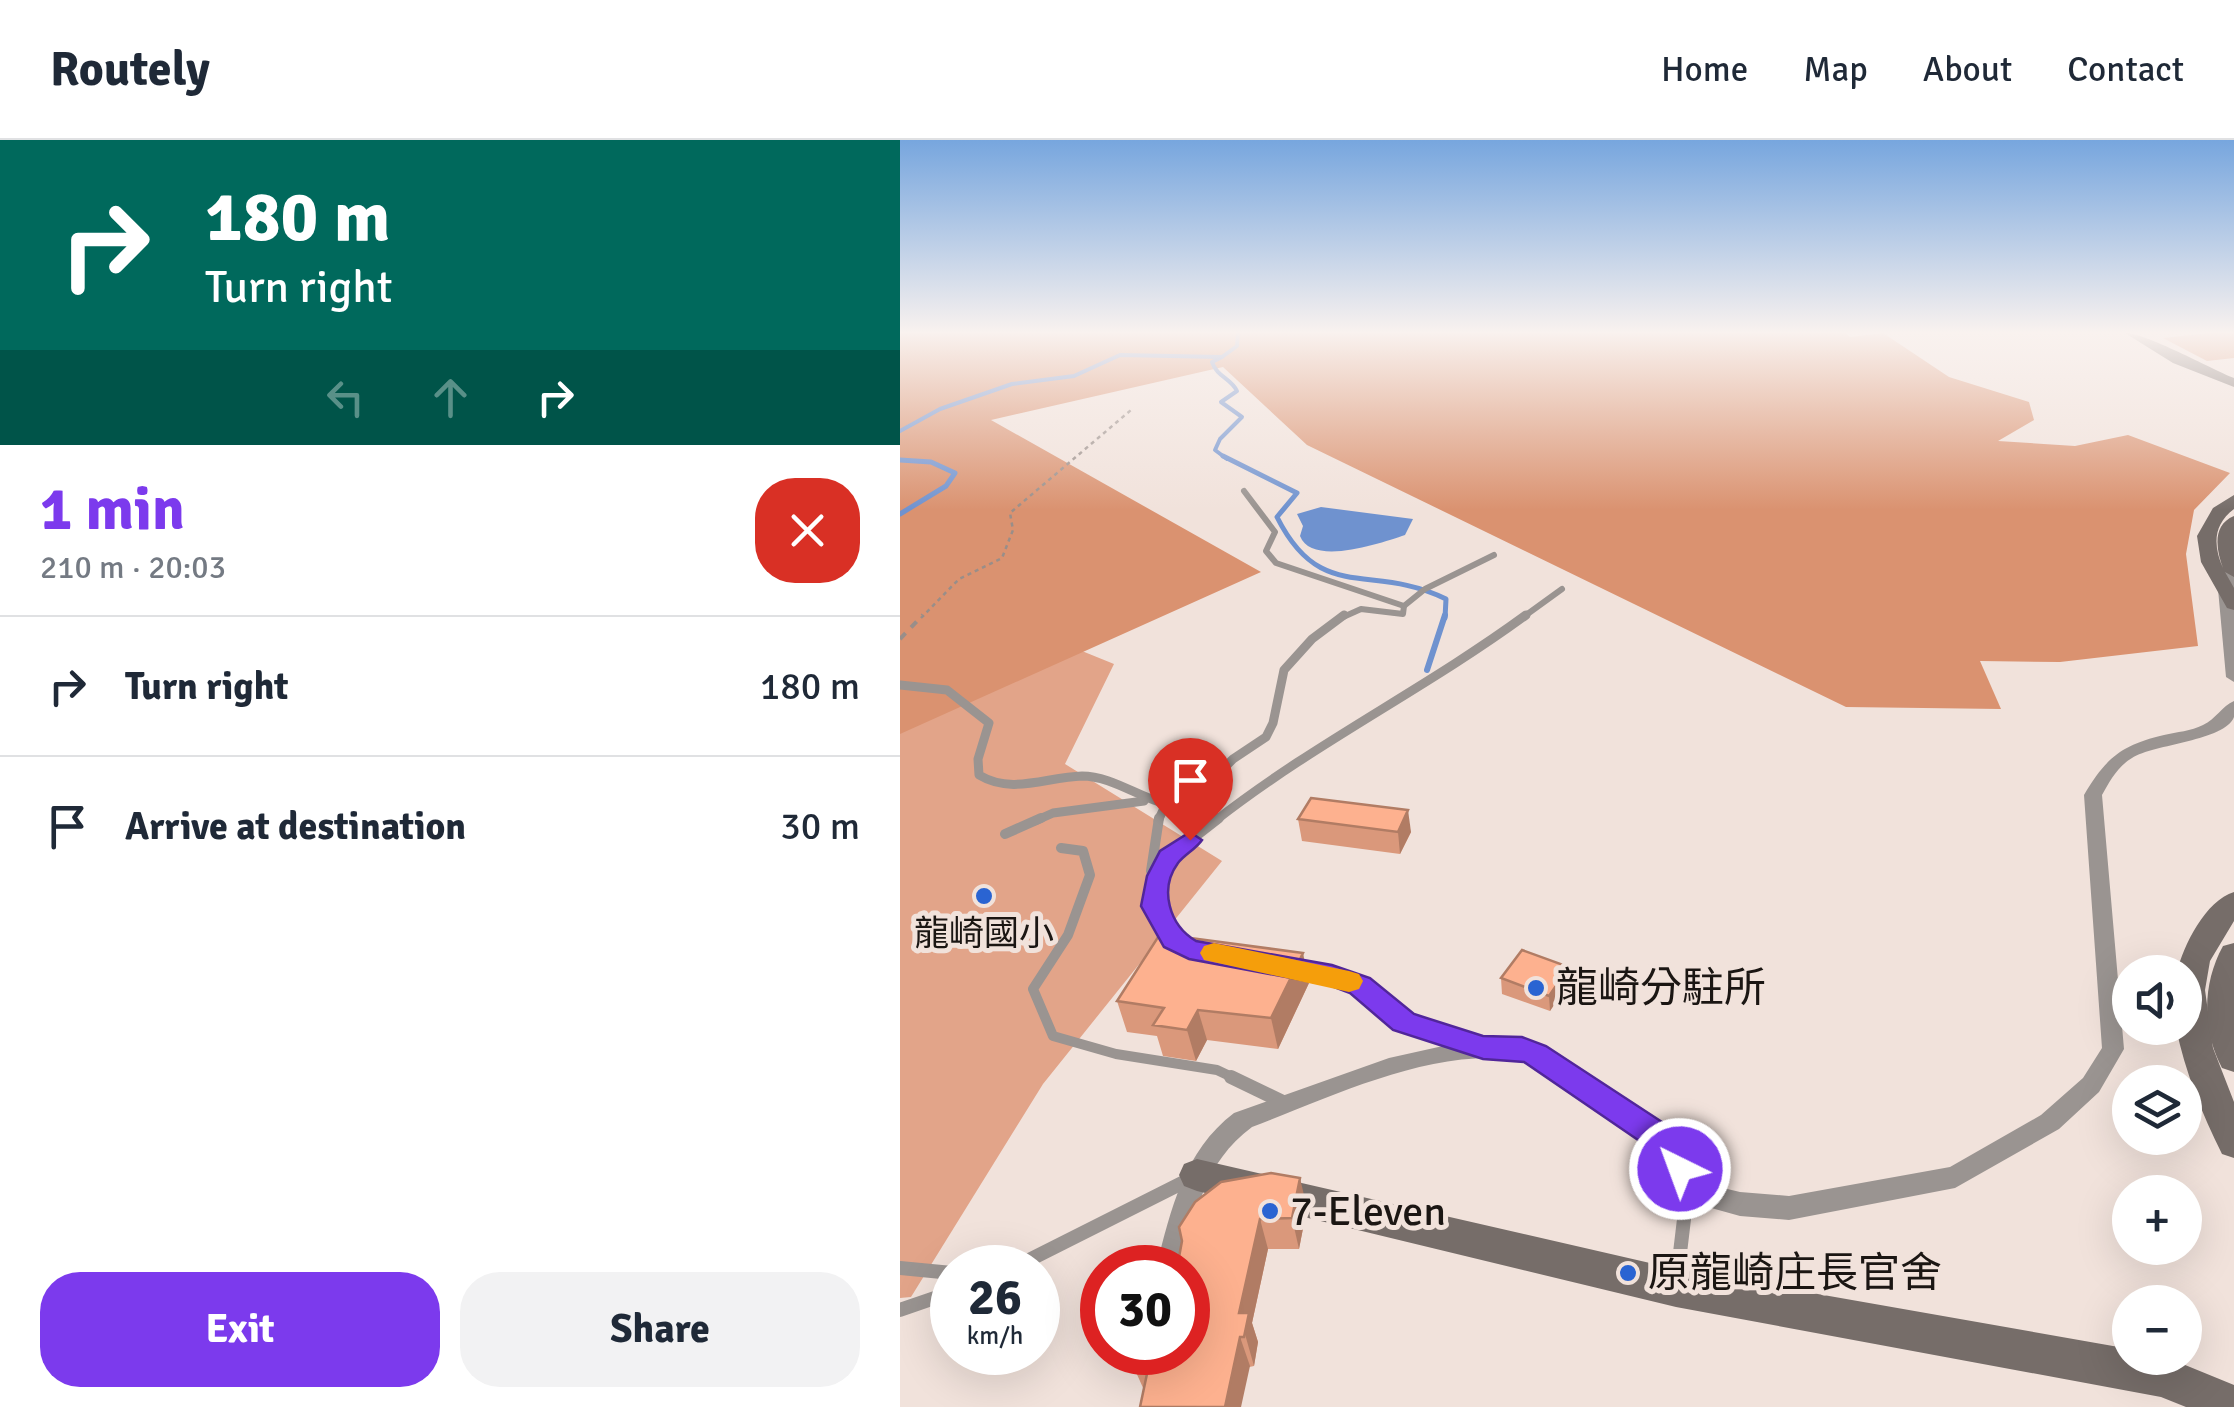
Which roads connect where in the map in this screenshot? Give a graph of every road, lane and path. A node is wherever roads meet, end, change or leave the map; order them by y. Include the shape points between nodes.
1 (1131, 410) dead end
2 (1244, 491) dead end
3 (2234, 500) edge
4 (2234, 521) edge
5 (1494, 555) dead end
6 (2231, 583) edge
7 (1562, 589) dead end
8 (1404, 606) junction
9 (900, 639) edge
10 (2234, 676) edge
11 (900, 685) edge
12 (2234, 706) edge
13 (1146, 800) junction
14 (1166, 804) junction
15 (1005, 834) dead end
16 (1062, 848) dead end
17 (1159, 876) junction
18 (2234, 902) edge
19 (1189, 949) edge
20 (2234, 954) edge
21 (1281, 966) edge
22 (1483, 1048) junction
23 (2234, 1059) edge
24 (1287, 1104) junction
25 (2234, 1143) edge
26 (1196, 1175) junction
27 (1688, 1191) junction
28 (1058, 1245) edge
29 (1176, 1245) edge
30 (900, 1268) edge
31 (930, 1271) edge
32 (1676, 1288) junction
33 (930, 1300) edge
34 (900, 1310) edge
35 (2234, 1406) edge

1 - 9 path via 1010,513 1013,530 1002,558 959,578
2 - 8 lane via 1275,532 1266,551 1276,563
3 - 6 main road via 2213,518 2205,540
4 - 6 main road via 2225,540
5 - 8 lane
6 - 10 street
7 - 17 lane via 1462,662 1232,807 1169,857
8 - 14 lane via 1397,616 1349,612 1312,639 1284,670 1266,736 1205,787
11 - 13 lane via 948,690 989,724 978,759 986,781 1090,776
12 - 27 street via 2219,724 2120,755 2093,795 2113,1049 2092,1085 2050,1122 1955,1176 1789,1208
13 - 14 lane
13 - 15 lane via 1054,813
14 - 17 lane via 1156,825 1151,871
16 - 24 lane via 1083,851 1090,875 1068,935 1033,989 1053,1036 1217,1070
17 - 19 lane via 1154,906 1174,940
18 - 25 main road via 2198,948 2187,1005
20 - 23 main road via 2222,988
21 - 22 lane via 1360,985 1404,1022
22 - 24 street via 1397,1067
22 - 27 street via 1535,1054 1673,1147
24 - 26 street via 1226,1130
26 - 28 lane
26 - 29 street
26 - 32 main road
27 - 32 lane
30 - 31 lane
32 - 35 main road via 2162,1376
33 - 34 lane

